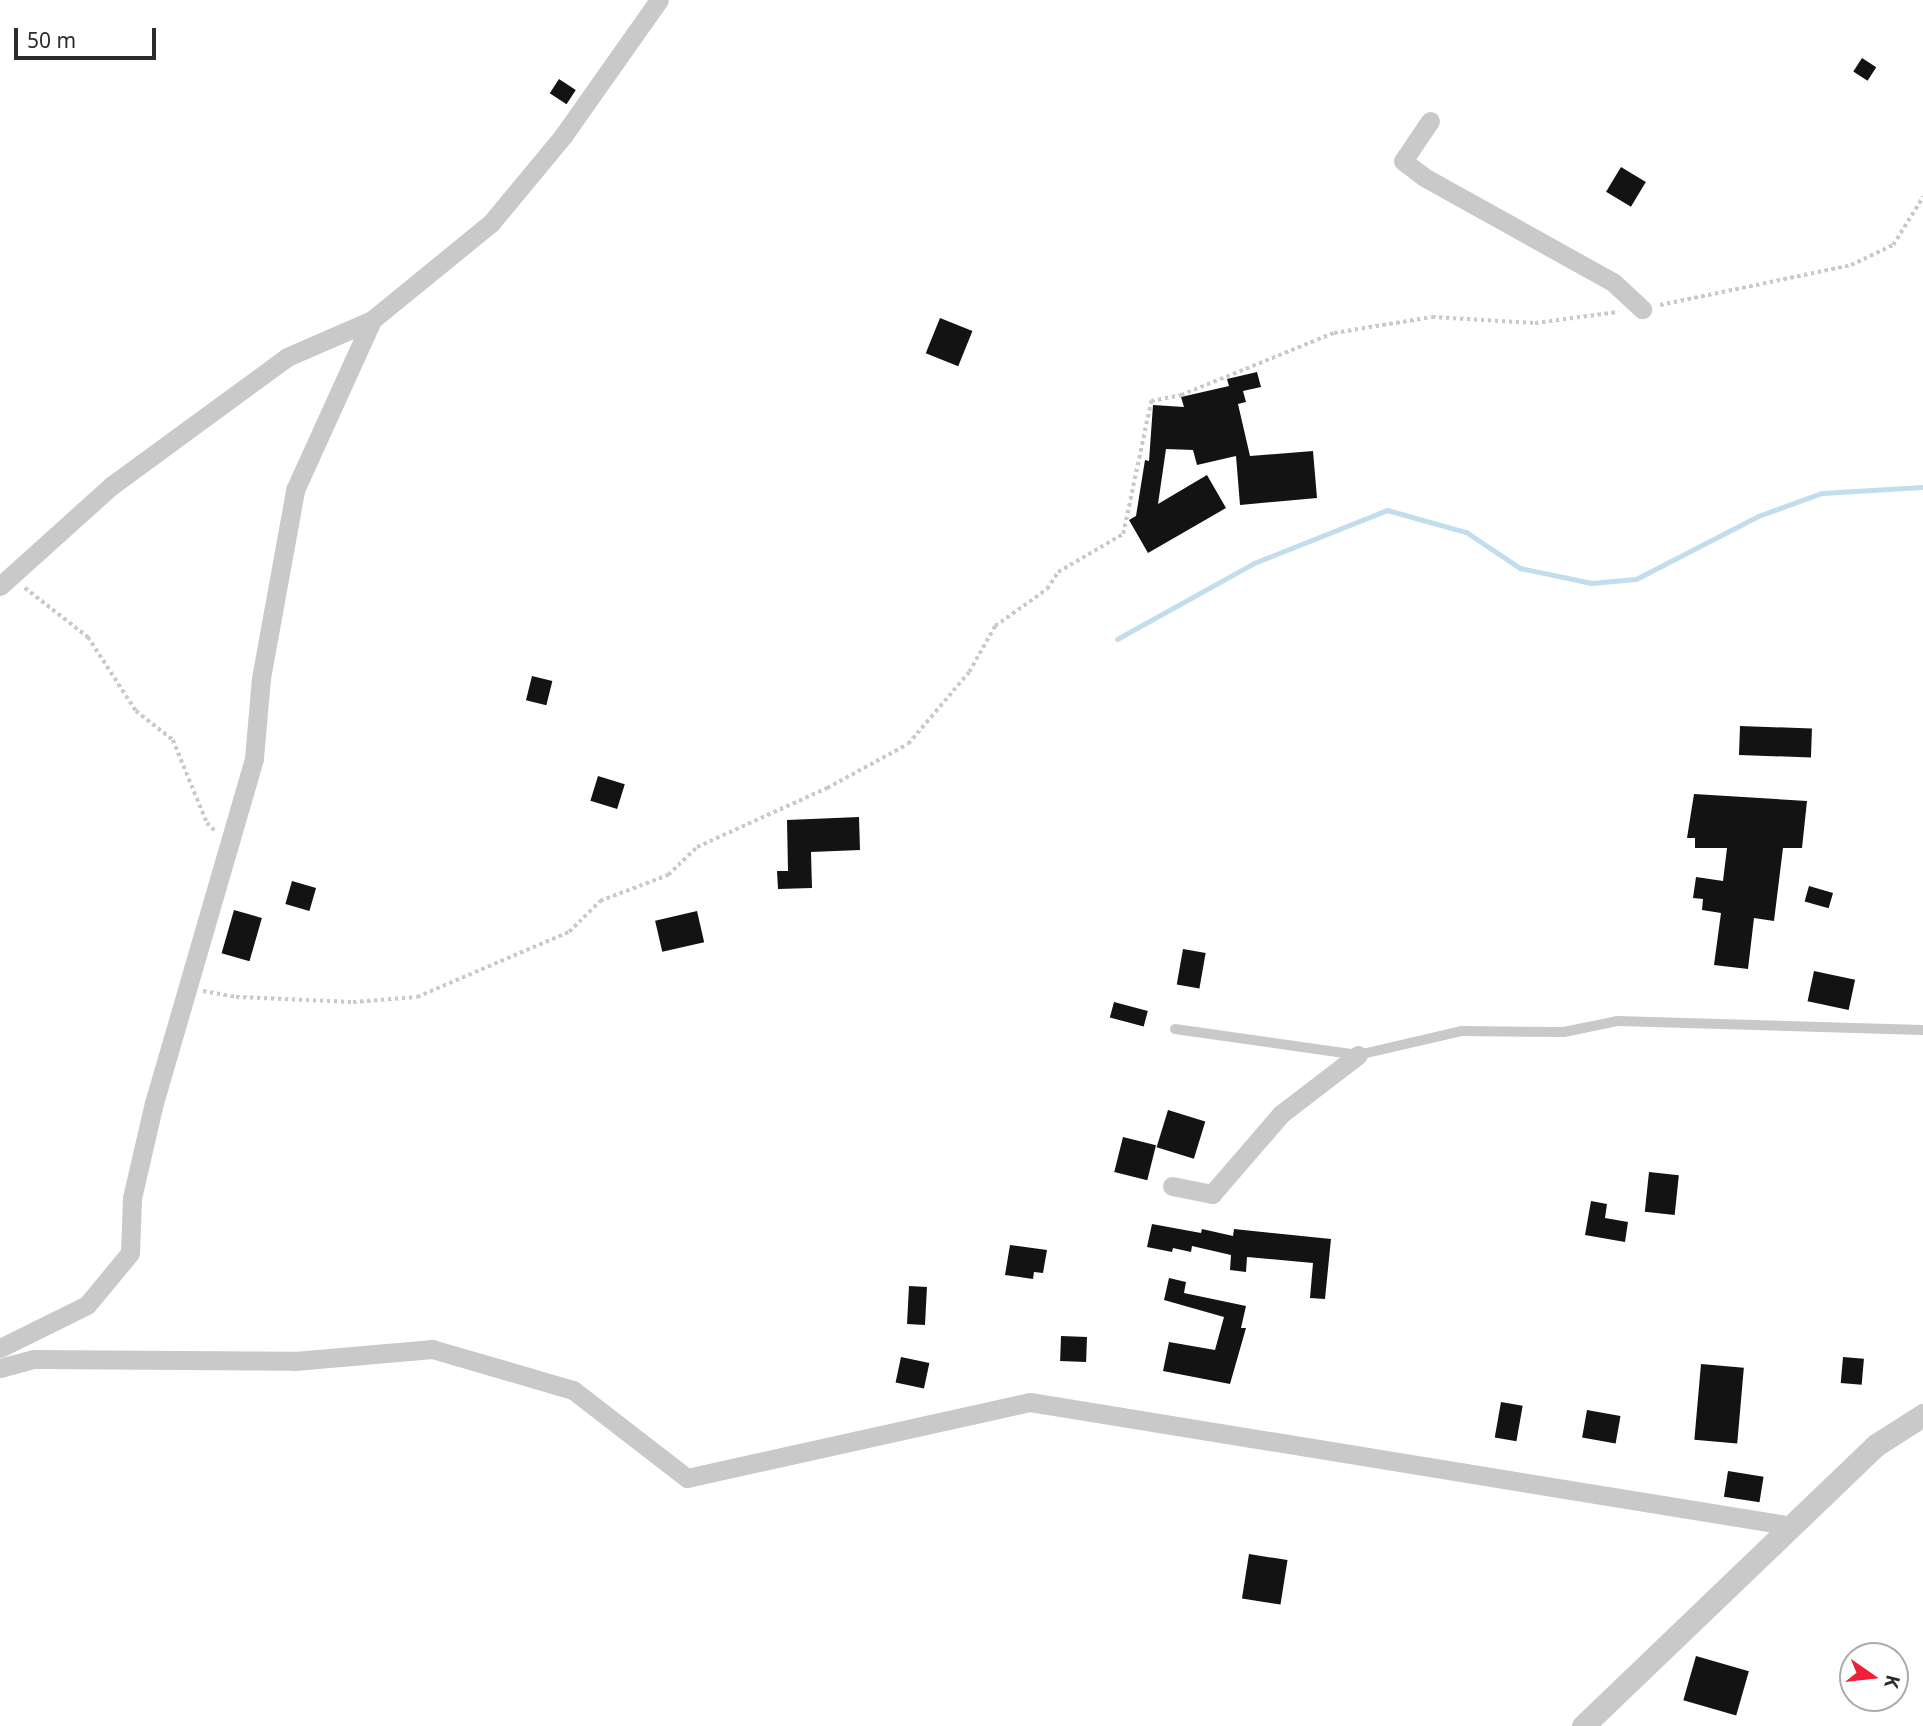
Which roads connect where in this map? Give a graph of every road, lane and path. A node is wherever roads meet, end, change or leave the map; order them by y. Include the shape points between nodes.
1 (659, 0) edge
2 (1430, 121) dead end
3 (1923, 197) edge
4 (1643, 309) junction
5 (372, 320) junction
6 (4, 581) edge
7 (229, 845) junction
8 (188, 988) junction
9 (1175, 1029) dead end
10 (1923, 1030) edge
11 (1359, 1055) junction
12 (1171, 1186) dead end
13 (0, 1348) edge
14 (0, 1368) edge
15 (1923, 1415) edge
16 (1792, 1526) junction
17 (1575, 1726) edge
18 (1584, 1726) edge

1 - 5 street via 564,136 491,223
2 - 4 street via 1403,161 1613,282
3 - 4 path via 1893,245 1851,265
4 - 8 path via 1535,323 1432,317 1334,333 1200,387 1151,401 1123,534 1058,572 1047,589 995,626 968,672 908,744 827,788 697,847 668,875 600,901 569,932 417,997 236,997
5 - 6 street via 287,357 111,486
5 - 7 street via 295,490 261,678 254,758
6 - 7 path via 88,637 136,711 173,740 207,823
7 - 8 street
8 - 13 street via 132,1198 130,1254 87,1305
9 - 11 lane
10 - 11 lane via 1617,1021 1564,1032 1462,1031
11 - 12 street via 1280,1114 1212,1194
14 - 16 street via 34,1359 295,1361 432,1349 573,1390 687,1478 1030,1402
15 - 16 street via 1876,1445
16 - 17 street
16 - 18 street

